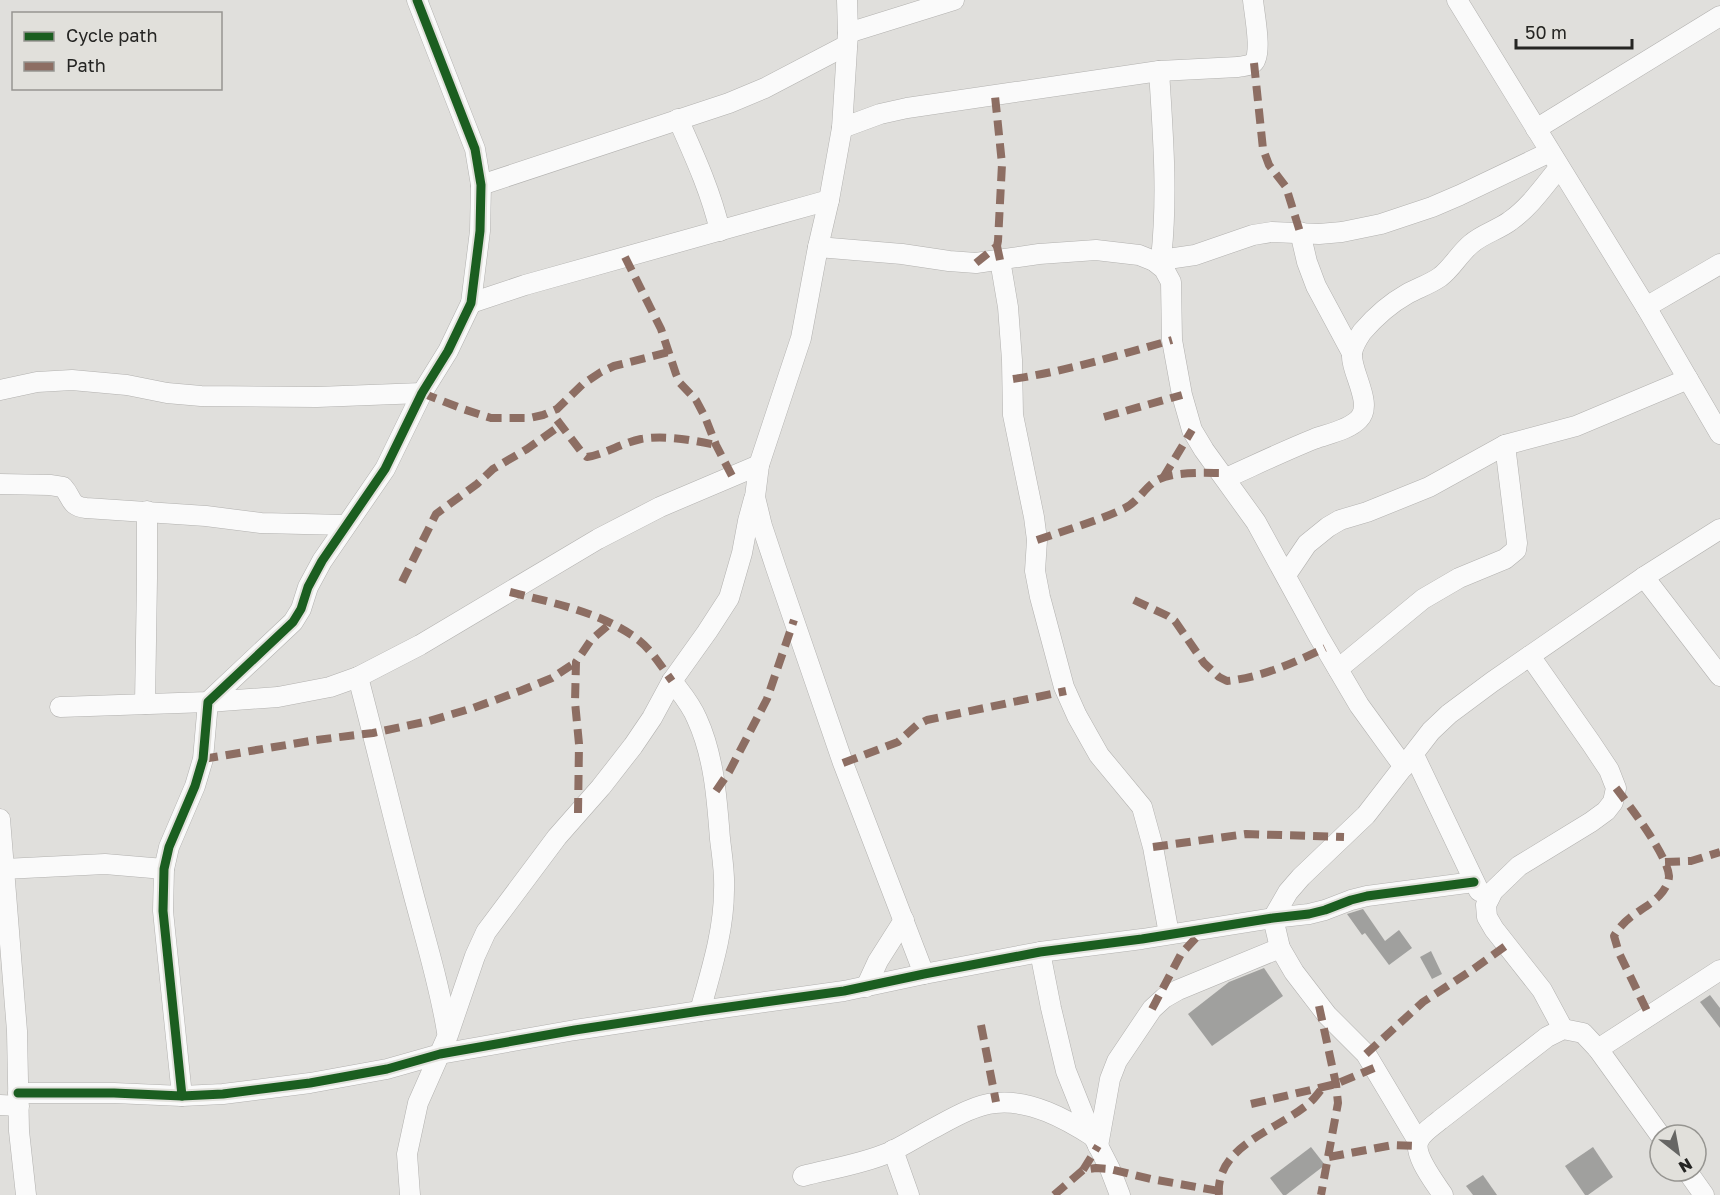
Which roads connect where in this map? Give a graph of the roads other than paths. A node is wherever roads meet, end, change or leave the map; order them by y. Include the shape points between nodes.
1 (417, 0) edge
2 (847, 0) edge
3 (954, 0) edge
4 (1253, 0) edge
5 (1457, 0) edge
6 (1720, 16) edge
7 (847, 39) junction
8 (1159, 71) junction
9 (678, 119) junction
10 (842, 128) junction
11 (1536, 129) junction
12 (1555, 160) junction
13 (481, 185) junction
14 (829, 200) junction
15 (720, 231) junction
16 (1300, 232) junction
17 (818, 247) junction
18 (1000, 260) junction
19 (1157, 260) junction
20 (1720, 264) edge
21 (471, 303) junction
22 (1646, 307) junction
23 (1352, 353) junction
24 (1688, 380) junction
25 (0, 390) edge
26 (422, 393) junction
27 (1720, 434) edge
28 (1505, 445) junction
29 (759, 465) junction
30 (1226, 478) junction
31 (0, 484) edge
32 (755, 497) junction
33 (147, 512) junction
34 (346, 525) junction
35 (1720, 528) edge
36 (1286, 575) junction
37 (1644, 577) junction
38 (1530, 656) junction
39 (1338, 669) junction
40 (1720, 676) edge
41 (358, 677) junction
42 (672, 681) junction
43 (208, 702) junction
44 (145, 704) junction
45 (60, 707) dead end
46 (1409, 761) junction
47 (0, 819) edge
48 (4, 869) junction
49 (164, 869) junction
50 (1474, 882) junction
51 (1486, 905) junction
52 (1273, 918) junction
53 (904, 920) junction
54 (1169, 934) junction
55 (1280, 948) junction
56 (1040, 952) junction
57 (1720, 970) edge
58 (924, 974) junction
59 (866, 987) junction
60 (700, 1011) junction
61 (1563, 1029) junction
62 (448, 1035) junction
63 (1598, 1049) junction
64 (440, 1054) junction
65 (182, 1096) junction
66 (12, 1101) edge
67 (1651, 1123) edge
68 (1418, 1141) junction
69 (1096, 1142) junction
70 (894, 1150) junction
71 (803, 1176) dead end
72 (26, 1195) edge
73 (410, 1195) edge
74 (909, 1195) edge
75 (1120, 1195) edge
76 (1443, 1195) edge

1 - 13 street via 475,149
2 - 7 street
3 - 7 street
4 - 8 street via 1258,51 1254,63
5 - 11 street
6 - 11 street
7 - 9 street via 765,88
7 - 10 street
8 - 10 street via 907,108
8 - 19 street via 1165,200
9 - 13 street
9 - 15 street
10 - 14 street
11 - 12 street
12 - 16 street via 1381,224 1342,232
12 - 22 street
12 - 23 street via 1522,213 1471,243 1438,278 1384,310 1363,331
13 - 21 street
14 - 15 street
14 - 17 street
15 - 21 street
16 - 19 street via 1252,235 1195,255
16 - 23 street via 1316,286
17 - 18 street via 976,263
17 - 29 street via 801,338
18 - 19 street via 1096,250
18 - 54 street via 1008,307 1013,415 1034,517 1035,571 1040,597 1064,687 1077,717 1099,755 1142,807
19 - 30 street via 1171,282 1172,340 1192,430
20 - 22 street
21 - 26 street
22 - 24 street
23 - 30 street via 1362,390 1363,409 1358,420
24 - 27 street
24 - 28 street via 1576,426
25 - 26 street via 72,380 201,396
26 - 34 street via 385,469
28 - 36 street via 1429,487 1328,527 1307,544
28 - 39 street via 1516,550 1423,599
29 - 32 street
29 - 41 street via 660,507 598,539
30 - 36 street
31 - 33 street via 50,485 65,488 77,507
32 - 42 street via 729,598
32 - 53 street via 843,763
33 - 34 street via 261,523
33 - 44 street
34 - 43 street via 312,579 293,622
35 - 37 street
36 - 39 street
37 - 38 street
37 - 40 street
38 - 46 street via 1449,714
38 - 51 street via 1609,770 1617,788 1606,811 1519,866 1493,891
39 - 46 street via 1359,705
41 - 43 street via 278,697
41 - 62 street via 442,998
42 - 60 street via 702,730 716,791 724,889 722,919
42 - 62 street via 633,746 557,837 486,932
43 - 44 street
43 - 49 street via 203,759
44 - 45 street
46 - 50 street
46 - 52 street via 1366,814 1288,892
47 - 48 street
48 - 49 street via 105,864
48 - 66 street via 17,1031
49 - 65 street via 164,923
50 - 51 street
50 - 52 street via 1367,896 1309,914
51 - 61 street via 1494,929 1542,990
52 - 54 street
52 - 55 street
53 - 58 street
53 - 59 street
54 - 56 street
55 - 68 street via 1313,999 1366,1054
55 - 69 street via 1178,990 1152,1009 1117,1061
56 - 58 street
56 - 69 street via 1066,1071
57 - 63 street
58 - 59 street
59 - 60 street
60 - 64 street
61 - 63 street via 1583,1033
61 - 68 street via 1547,1037
62 - 64 street
63 - 67 street
64 - 65 street via 387,1069 310,1083
64 - 73 street via 412,1125 407,1154
65 - 66 street via 114,1093
66 - 72 street
68 - 76 street via 1426,1170
69 - 70 street via 1079,1127 1053,1114 996,1102 959,1115
69 - 75 street
70 - 71 street
70 - 74 street

